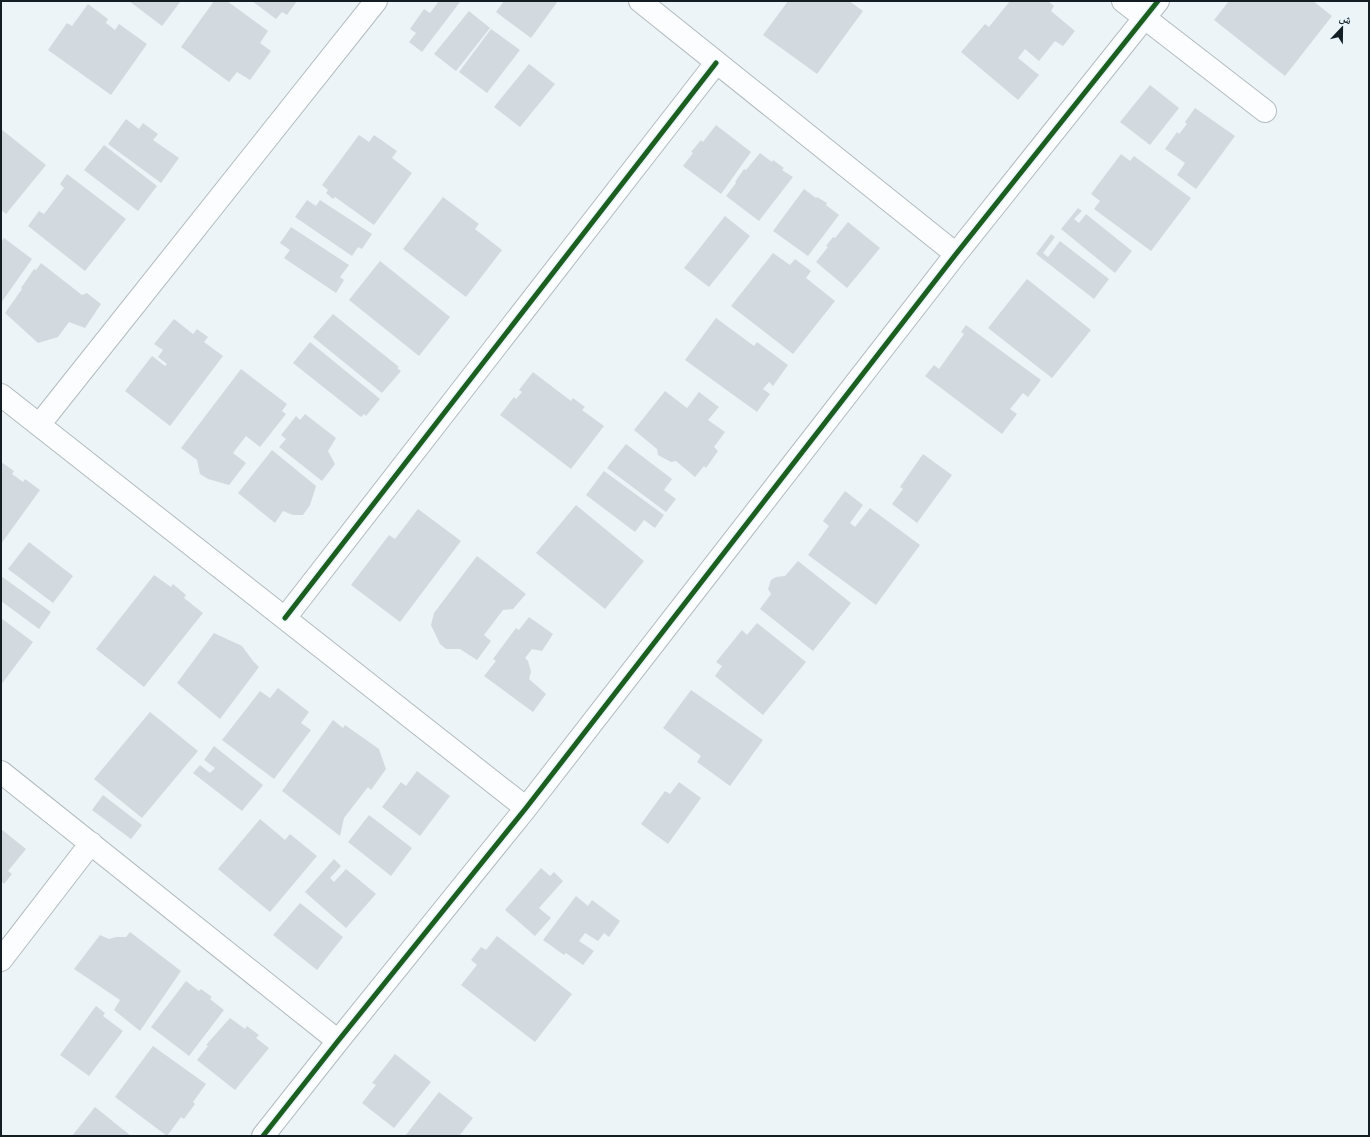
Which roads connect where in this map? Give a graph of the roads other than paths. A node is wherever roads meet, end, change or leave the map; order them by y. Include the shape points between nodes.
1 (376, 1) edge
2 (640, 1) edge
3 (1123, 1) edge
4 (1158, 1) edge
5 (1145, 19) junction
6 (716, 63) junction
7 (1265, 111) dead end
8 (956, 254) junction
9 (1, 395) edge
10 (39, 425) junction
11 (285, 618) junction
12 (1, 772) edge
13 (526, 808) junction
14 (91, 843) junction
15 (1, 960) edge
16 (338, 1041) junction
17 (263, 1136) edge

1 - 10 street
2 - 6 street
3 - 5 street
4 - 5 street
5 - 7 street
5 - 8 street
6 - 8 street
6 - 11 street
8 - 13 street
9 - 10 street
10 - 11 street
11 - 13 street
12 - 14 street
13 - 16 street
14 - 15 street
14 - 16 street
16 - 17 street

